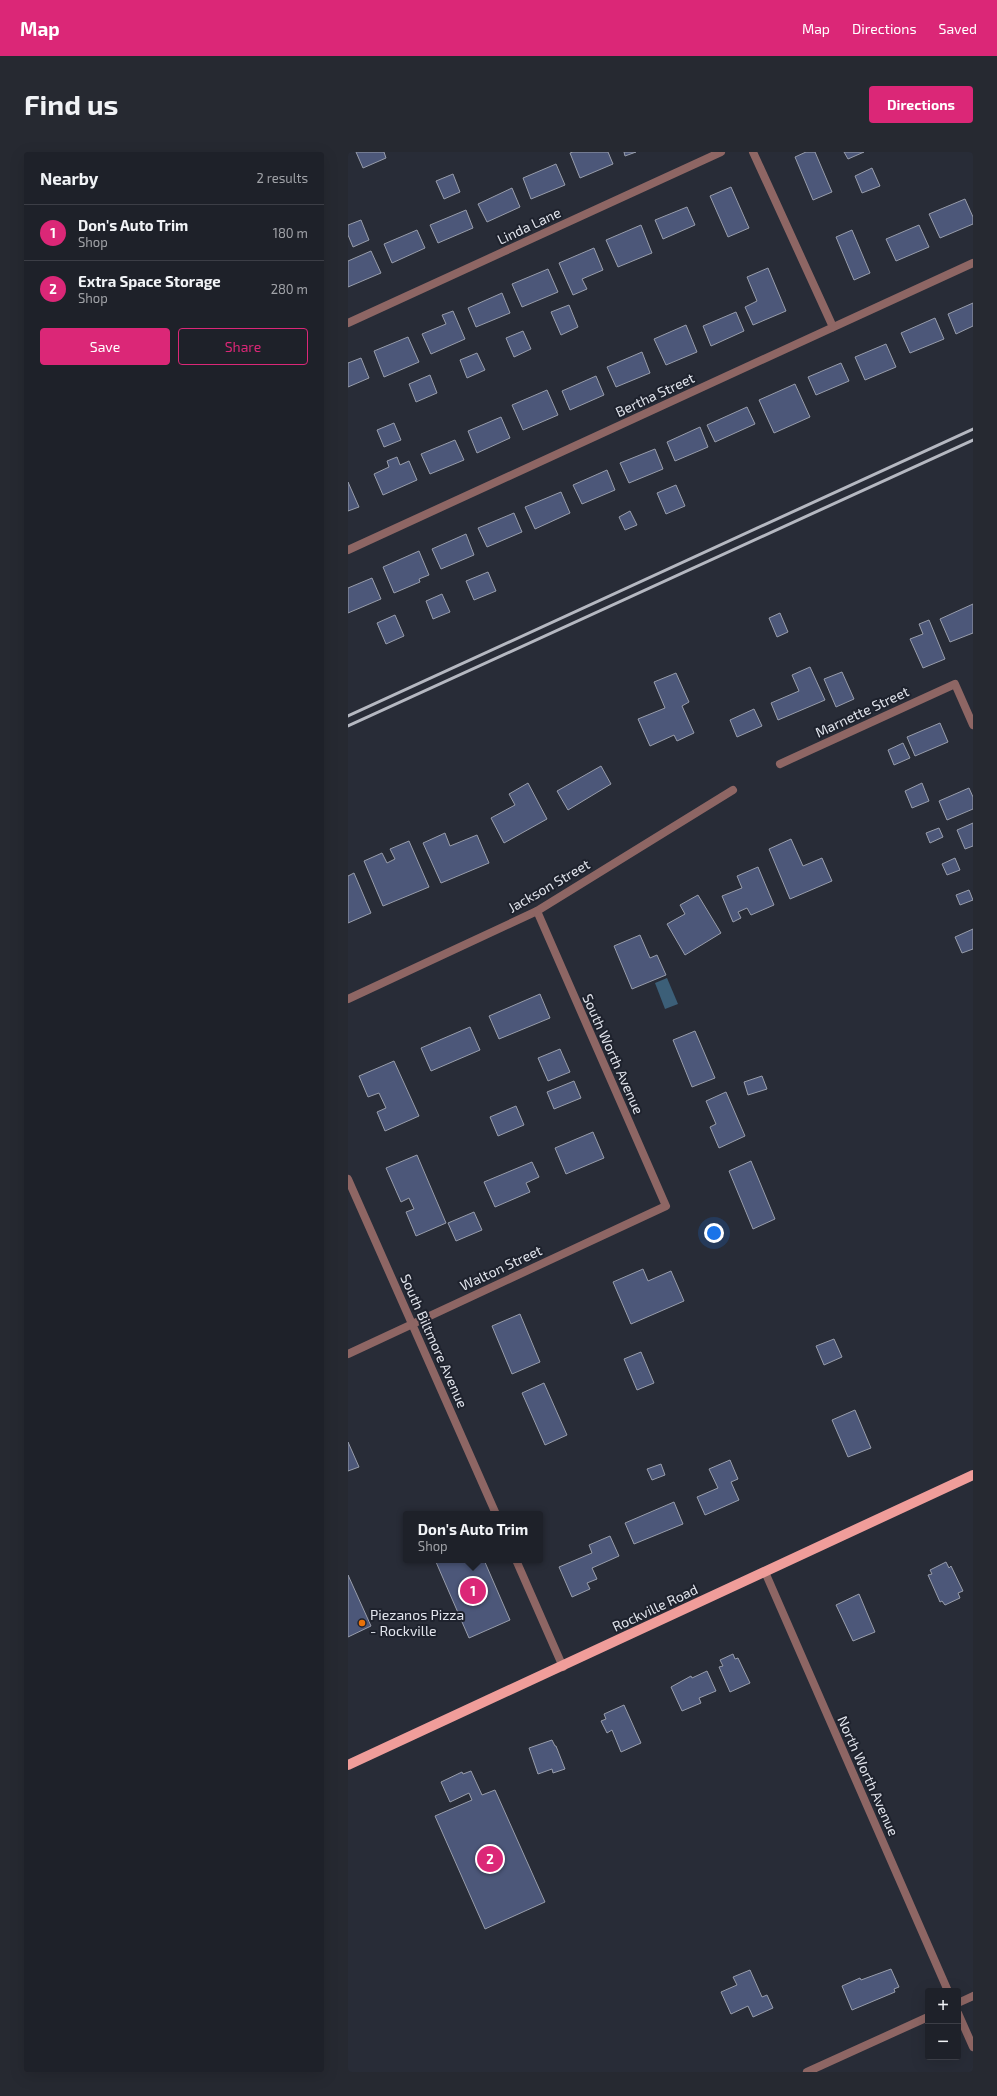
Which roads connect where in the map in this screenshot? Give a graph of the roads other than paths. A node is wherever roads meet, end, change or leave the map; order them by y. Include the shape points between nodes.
1 (721, 152) edge
2 (753, 152) edge
3 (973, 263) edge
4 (348, 323) edge
5 (834, 327) junction
6 (348, 550) edge
7 (973, 725) edge
8 (780, 764) dead end
9 (733, 790) dead end
10 (537, 911) junction
11 (348, 999) edge
12 (348, 1179) edge
13 (666, 1206) joint
14 (412, 1324) junction
15 (348, 1354) edge
16 (973, 1475) edge
17 (495, 1511) edge
18 (517, 1563) edge
19 (765, 1572) junction
20 (563, 1667) junction
21 (348, 1765) edge
22 (947, 1988) edge
23 (973, 1996) edge
24 (961, 2002) edge
25 (925, 2018) edge
26 (961, 2020) edge
27 (973, 2047) edge
28 (807, 2072) edge

1 - 4 street, Linda Lane
2 - 5 street
3 - 5 street, Bertha Street
5 - 6 street, Bertha Street
7 - 8 street, Marnette Street via 955,684
9 - 10 street, Jackson Street
10 - 11 street, Jackson Street
10 - 13 street, South Worth Avenue
12 - 14 street, South Biltmore Avenue
13 - 14 street, Walton Street
14 - 15 street, Walton Street
14 - 17 street, South Biltmore Avenue
16 - 19 main road, Rockville Road
18 - 20 street
19 - 20 main road, Rockville Road
19 - 22 street, North Worth Avenue
20 - 21 main road, Rockville Road
23 - 24 street
25 - 28 street
26 - 27 street

